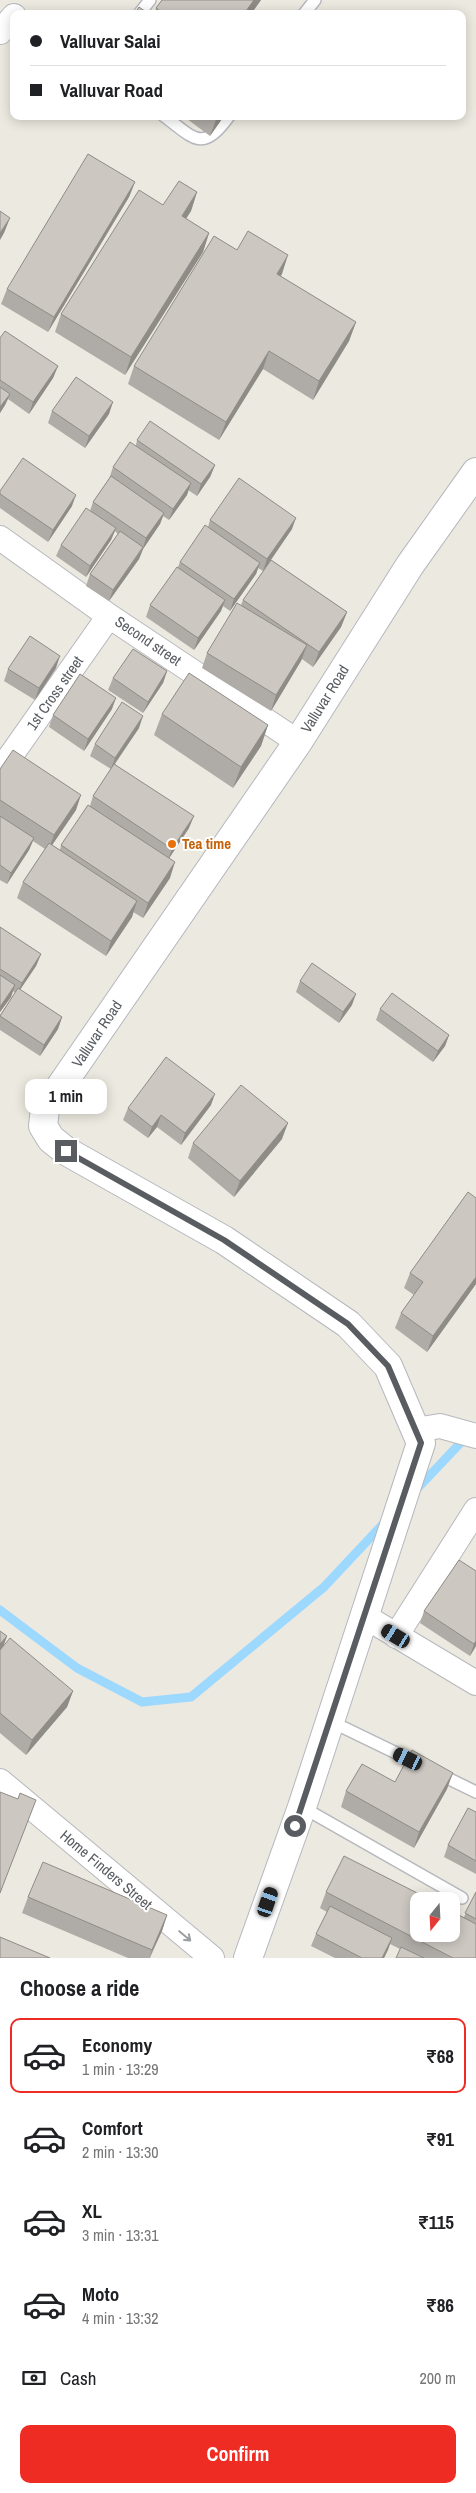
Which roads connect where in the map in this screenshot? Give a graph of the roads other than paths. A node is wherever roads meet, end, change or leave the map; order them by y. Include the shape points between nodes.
1 (28, 0) edge
2 (150, 0) edge
3 (19, 10) edge
4 (142, 10) edge
5 (10, 21) edge
6 (0, 32) edge
7 (170, 120) edge
8 (226, 120) edge
9 (476, 472) edge
10 (0, 538) edge
11 (109, 616) junction
12 (298, 742) junction
13 (0, 771) edge
14 (426, 1433) junction
15 (476, 1436) edge
16 (476, 1510) edge
17 (364, 1616) junction
18 (396, 1636) junction
19 (476, 1683) edge
20 (330, 1721) junction
21 (0, 1781) edge
22 (476, 1792) edge
23 (302, 1807) junction
24 (462, 1898) dead end
25 (212, 1958) edge
26 (248, 1958) edge

1 - 3 street
2 - 4 lane
5 - 6 street
7 - 8 lane via 195,138 206,139 216,134
9 - 12 main road, Valluvar Road via 410,565
10 - 11 street, Second street
11 - 12 street, Second street
11 - 13 street, 1st Cross street
12 - 14 main road, Valluvar Road via 45,1109 43,1126 51,1139 66,1151 224,1240 348,1324 388,1366
14 - 15 street
14 - 17 main road
16 - 18 street
17 - 18 street
17 - 20 main road
18 - 19 street
20 - 22 lane
20 - 23 main road
21 -> 25 street, Home Finders Street
23 - 24 lane
23 - 26 main road

